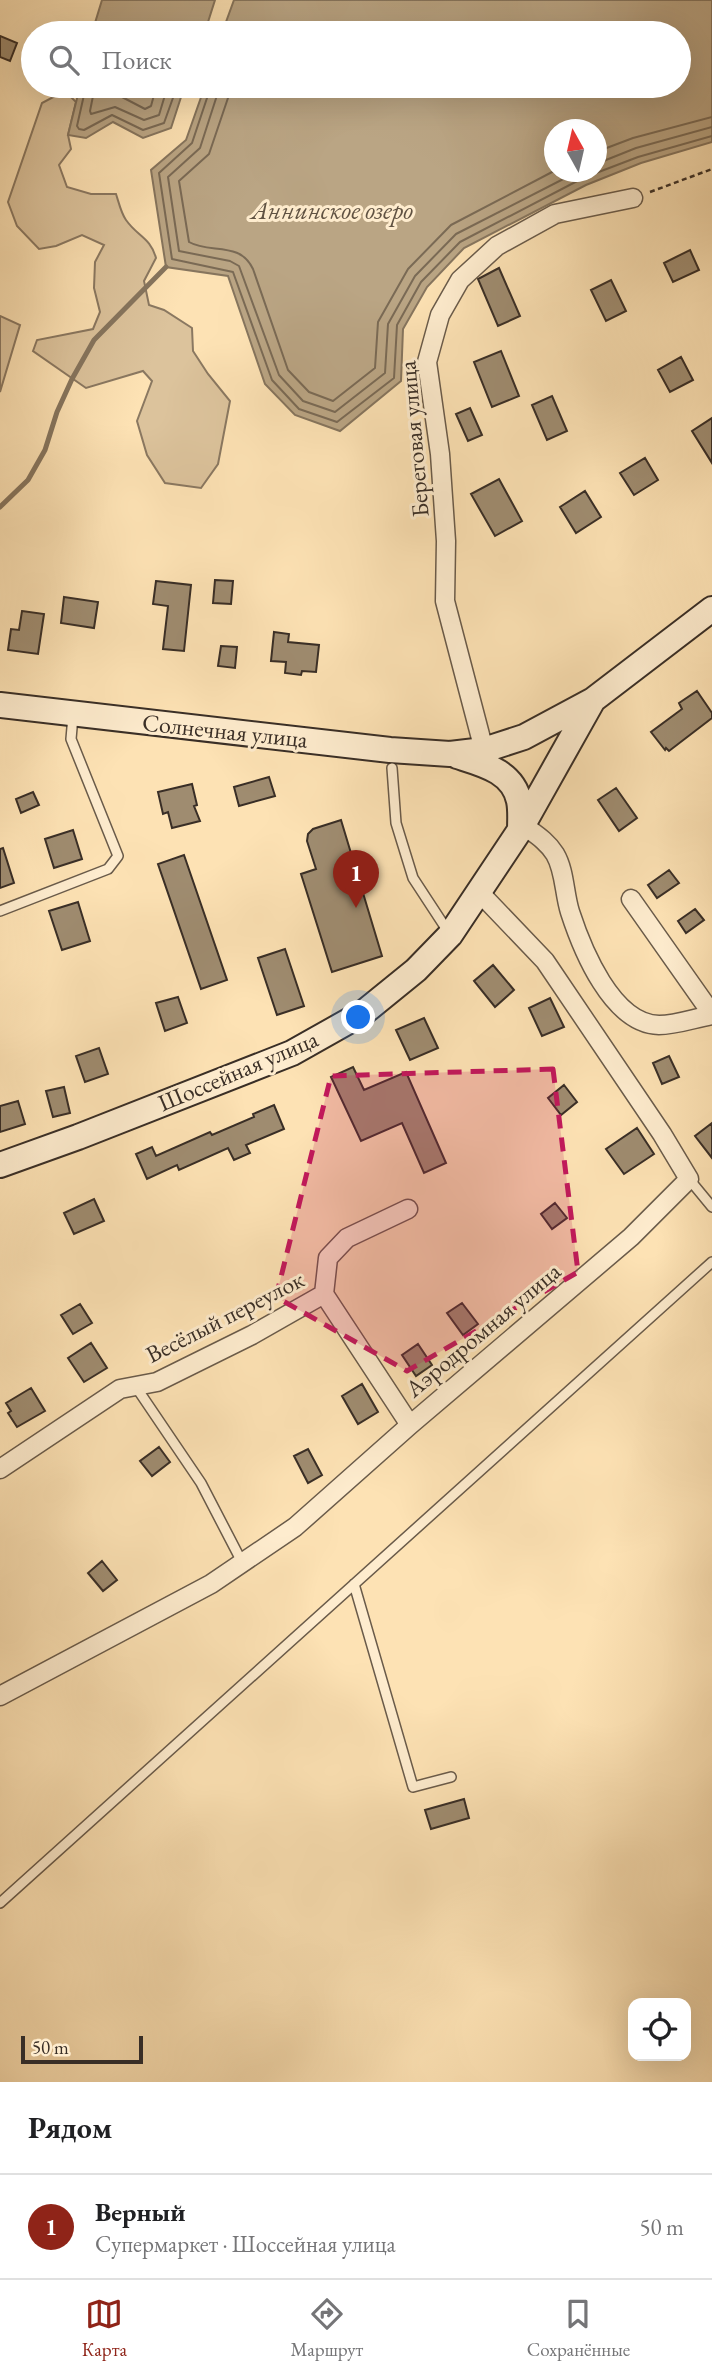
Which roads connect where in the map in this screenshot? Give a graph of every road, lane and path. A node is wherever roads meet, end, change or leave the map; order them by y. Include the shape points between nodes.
1 (712, 169) edge
2 (633, 198) joint
3 (712, 609) edge
4 (593, 700) junction
5 (0, 705) edge
6 (73, 714) junction
7 (484, 750) junction
8 (450, 754) junction
9 (392, 768) dead end
10 (522, 827) junction
11 (480, 893) junction
12 (631, 899) dead end
13 (0, 911) edge
14 (450, 935) junction
15 (712, 1015) edge
16 (0, 1165) edge
17 (690, 1179) junction
18 (712, 1207) edge
19 (408, 1209) dead end
20 (712, 1262) edge
21 (324, 1294) junction
22 (136, 1387) junction
23 (410, 1425) junction
24 (0, 1469) edge
25 (243, 1564) junction
26 (354, 1584) junction
27 (0, 1696) edge
28 (451, 1777) dead end
29 (0, 1902) edge

1 - 2 path
2 - 7 street, Береговая улица via 555,214 497,246 460,280 440,315 427,362 440,454 445,601
3 - 4 main road
4 - 7 main road via 524,737
4 - 10 main road, Шоссейная улица
5 - 6 main road, Солнечная улица
6 - 8 main road, Солнечная улица
6 - 13 lane via 71,738 118,856 108,869
7 - 8 main road
8 - 10 main road via 497,769 520,801
9 - 14 lane via 396,823 412,878
10 - 11 main road, Шоссейная улица
10 - 15 street via 544,841 555,855 570,912 596,974 614,1000 634,1018 658,1025
11 - 14 main road, Шоссейная улица
11 - 17 street via 545,961
12 - 15 street
14 - 16 main road, Шоссейная улица via 363,1013 292,1053
17 - 18 lane
17 - 23 street, Аэродромная улица via 631,1237
19 - 21 street, Весёлый переулок via 347,1238 328,1258
20 - 26 lane
21 - 22 street, Весёлый переулок via 158,1382
21 - 23 street
22 - 24 street, Весёлый переулок via 120,1389
22 - 25 lane via 201,1483
23 - 25 street, Аэродромная улица via 295,1527
25 - 27 street, Аэродромная улица
26 - 28 lane via 413,1787
26 - 29 lane

